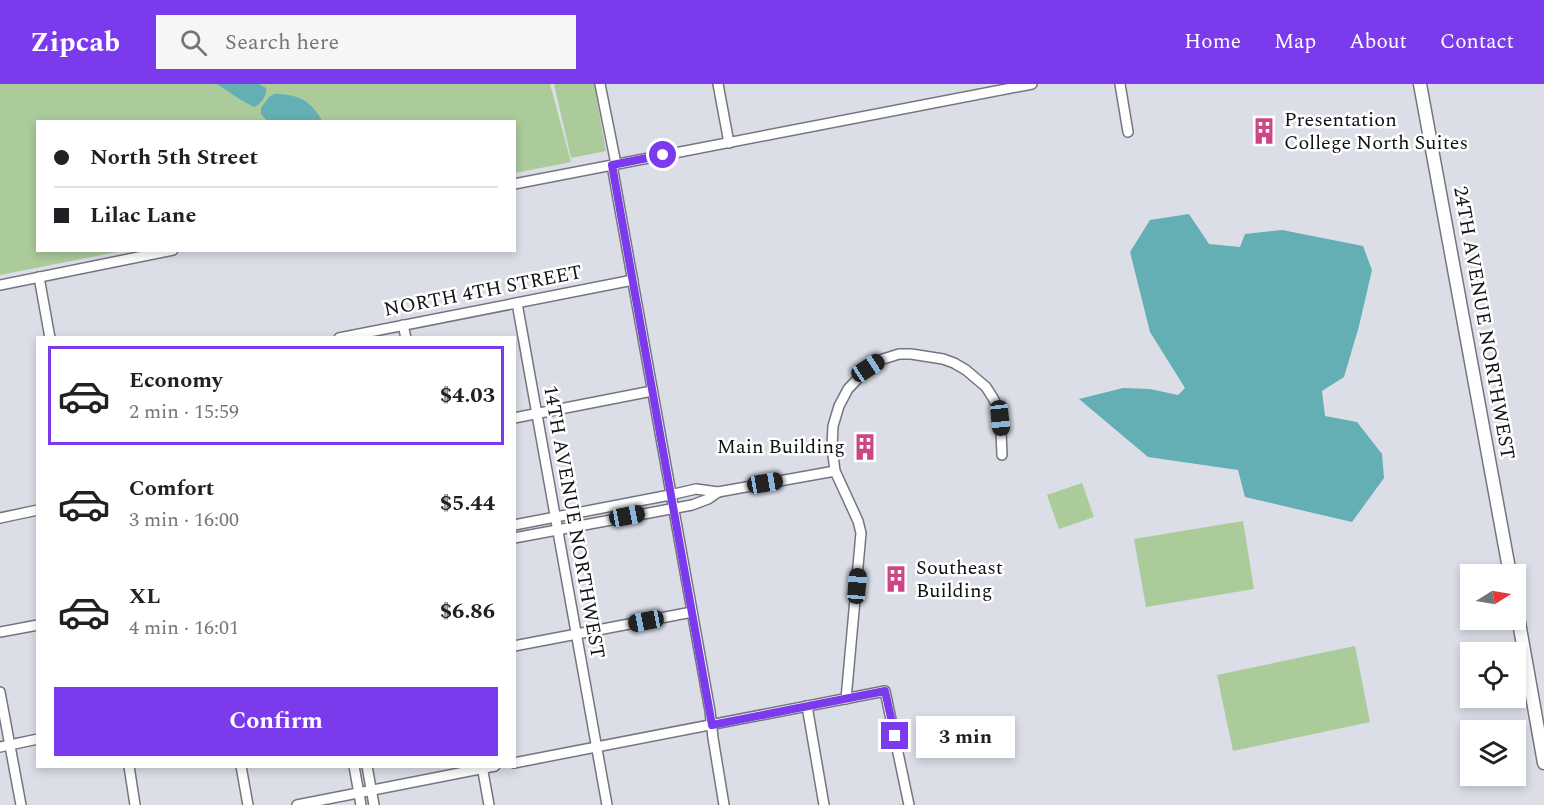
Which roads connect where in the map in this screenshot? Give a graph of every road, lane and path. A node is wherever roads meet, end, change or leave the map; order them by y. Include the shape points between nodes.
1 (600, 84) edge
2 (718, 84) edge
3 (1032, 84) edge
4 (1120, 84) edge
5 (1420, 84) edge
6 (1128, 132) dead end
7 (729, 143) junction
8 (614, 165) junction
9 (516, 184) edge
10 (164, 252) edge
11 (39, 277) junction
12 (633, 280) junction
13 (0, 285) edge
14 (517, 303) junction
15 (403, 325) junction
16 (50, 336) edge
17 (349, 336) edge
18 (406, 336) edge
19 (652, 391) junction
20 (537, 413) junction
21 (516, 418) edge
22 (1002, 454) dead end
23 (835, 471) junction
24 (718, 492) junction
25 (670, 495) junction
26 (673, 508) junction
27 (36, 510) edge
28 (555, 517) junction
29 (0, 518) edge
30 (516, 525) edge
31 (558, 530) junction
32 (516, 538) edge
33 (1509, 564) edge
34 (692, 612) junction
35 (36, 625) edge
36 (1520, 630) edge
37 (0, 632) edge
38 (577, 634) junction
39 (516, 646) edge
40 (0, 692) edge
41 (846, 699) junction
42 (807, 706) junction
43 (712, 725) junction
44 (36, 739) edge
45 (10, 744) junction
46 (0, 747) edge
47 (597, 747) junction
48 (516, 763) edge
49 (1544, 763) edge
50 (129, 768) edge
51 (241, 768) edge
52 (354, 768) edge
53 (367, 768) edge
54 (482, 768) edge
55 (371, 790) junction
56 (358, 793) junction
57 (21, 805) edge
58 (135, 805) edge
59 (248, 805) edge
60 (297, 805) edge
61 (361, 805) edge
62 (374, 805) edge
63 (489, 805) edge
64 (607, 805) edge
65 (724, 805) edge
66 (824, 805) edge
67 (909, 805) edge

1 - 8 street
2 - 7 street
3 - 7 street
4 - 6 street
5 - 33 main road, 24TH AVENUE NORTHWEST
7 - 8 street
8 - 9 street
8 - 12 street
10 - 11 street
11 - 13 street
11 - 16 street
12 - 14 street, NORTH 4TH STREET
12 - 19 street
14 - 15 street, NORTH 4TH STREET
14 - 20 street, 14TH AVENUE NORTHWEST
15 - 17 street, NORTH 4TH STREET
15 - 18 street
19 - 20 street
19 - 25 street
20 - 21 street
20 - 28 street, 14TH AVENUE NORTHWEST
22 - 23 street via 998,408 978,379 943,359 899,354 868,368 843,397 833,426
23 - 24 street
23 - 41 street via 861,533
24 - 25 street via 696,489
24 - 26 street via 699,503
25 - 26 street
25 - 28 street
26 - 31 street
26 - 34 street
27 - 29 street
28 - 30 street
28 - 31 street, 14TH AVENUE NORTHWEST
31 - 32 street
31 - 38 street, 14TH AVENUE NORTHWEST
34 - 38 street
34 - 43 street
35 - 37 street
36 - 49 main road
38 - 39 street
38 - 47 street, 14TH AVENUE NORTHWEST
40 - 45 street
41 - 42 street
41 - 67 street via 885,691
42 - 43 street
42 - 66 street
43 - 47 street
43 - 65 street
44 - 45 street
45 - 46 street
45 - 57 street
47 - 48 street
47 - 64 street, 14TH AVENUE NORTHWEST
50 - 58 street
51 - 59 street
52 - 56 street
53 - 55 street
54 - 55 street
54 - 63 street
55 - 56 street
55 - 62 street
56 - 60 street
56 - 61 street

